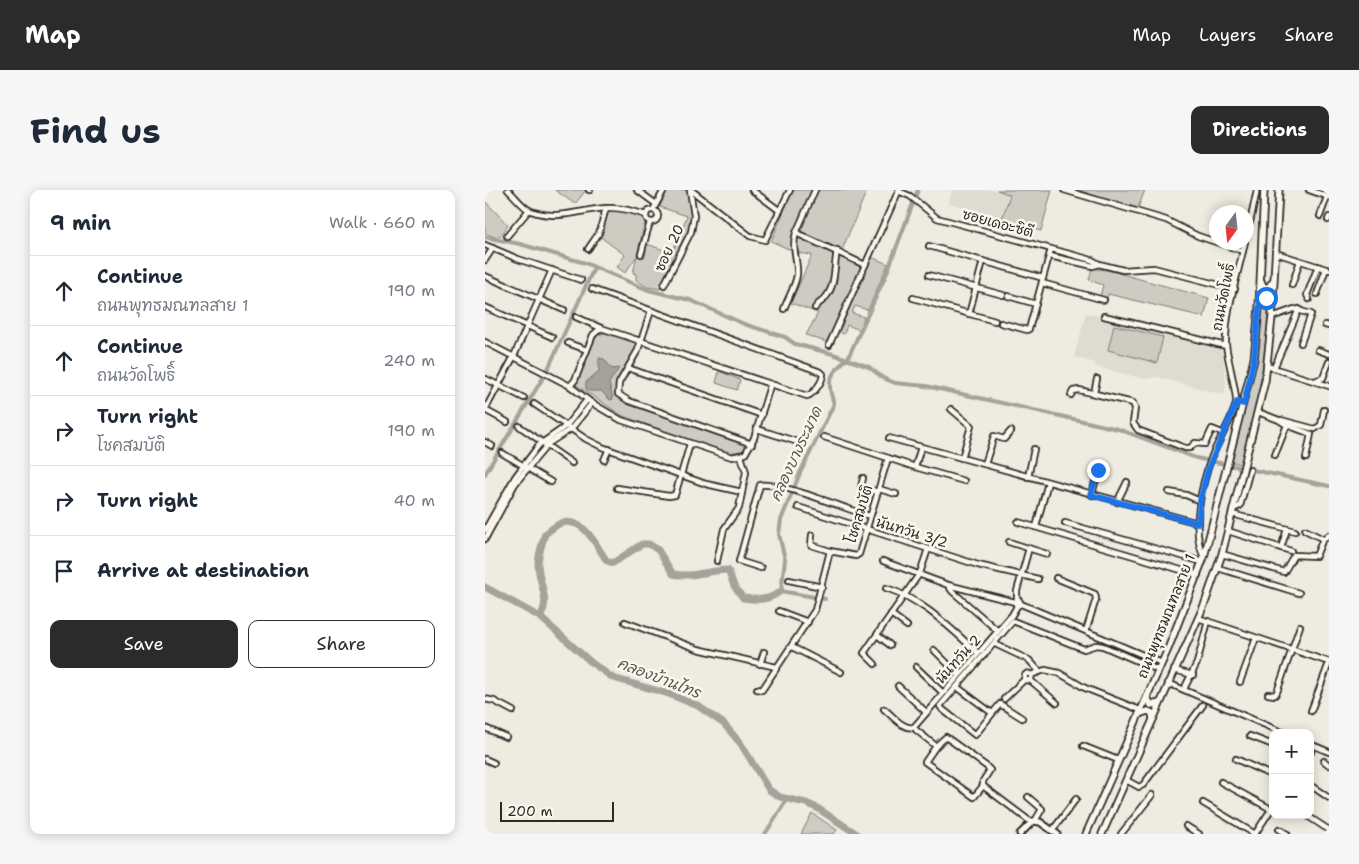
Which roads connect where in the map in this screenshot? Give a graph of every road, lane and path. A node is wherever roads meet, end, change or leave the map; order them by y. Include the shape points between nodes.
1 (509, 190) edge
2 (637, 190) edge
3 (664, 190) edge
4 (691, 190) edge
5 (752, 190) edge
6 (790, 190) edge
7 (815, 190) edge
8 (898, 190) edge
9 (1064, 190) edge
10 (1257, 190) edge
11 (1264, 190) edge
12 (1279, 190) edge
13 (1309, 190) edge
14 (1328, 197) edge
15 (1254, 201) junction
16 (1263, 203) junction
17 (656, 204) junction
18 (1253, 205) edge
19 (1327, 207) edge
20 (606, 208) junction
21 (529, 210) junction
22 (653, 210) junction
23 (780, 211) junction
24 (646, 215) junction
25 (1320, 216) dead end
26 (650, 222) junction
27 (796, 233) junction
28 (507, 236) dead end
29 (485, 244) edge
30 (929, 246) dead end
31 (493, 248) junction
32 (588, 248) dead end
33 (1051, 249) junction
34 (837, 250) junction
35 (1243, 251) joint
36 (641, 254) dead end
37 (1276, 254) junction
38 (1049, 256) junction
39 (485, 260) edge
40 (1300, 260) junction
41 (983, 261) junction
42 (1099, 264) junction
43 (865, 265) junction
44 (1318, 266) junction
45 (1327, 269) edge
46 (552, 270) junction
47 (929, 275) dead end
48 (485, 276) edge
49 (1275, 277) junction
50 (581, 280) dead end
51 (1261, 280) junction
52 (1043, 281) junction
53 (1292, 285) dead end
54 (663, 286) dead end
55 (976, 288) junction
56 (592, 289) dead end
57 (1235, 289) junction
58 (1317, 294) dead end
59 (913, 298) dead end
60 (1309, 298) dead end
61 (538, 300) junction
62 (1104, 300) dead end
63 (1036, 304) junction
64 (485, 307) edge
65 (815, 308) dead end
66 (1259, 308) junction
67 (1273, 308) junction
68 (784, 309) dead end
69 (1299, 309) junction
70 (564, 310) dead end
71 (651, 311) junction
72 (969, 314) junction
73 (1104, 316) dead end
74 (576, 317) dead end
75 (1273, 317) junction
76 (527, 326) junction
77 (601, 328) junction
78 (552, 337) dead end
79 (642, 340) junction
80 (485, 342) edge
81 (568, 343) dead end
82 (1301, 343) dead end
83 (829, 345) dead end
84 (1226, 346) junction
85 (587, 350) junction
86 (1318, 350) dead end
87 (1329, 354) edge
88 (514, 356) junction
89 (1329, 362) edge
90 (1267, 366) junction
91 (628, 368) junction
92 (1274, 368) junction
93 (1311, 378) dead end
94 (486, 379) edge
95 (1097, 379) dead end
96 (497, 384) junction
97 (570, 386) junction
98 (770, 386) junction
99 (1329, 386) edge
100 (1094, 393) junction
101 (1071, 395) dead end
102 (524, 398) dead end
103 (587, 400) junction
104 (1237, 402) junction
105 (592, 403) junction
106 (534, 404) dead end
107 (1244, 404) junction
108 (951, 409) dead end
109 (485, 410) edge
110 (1324, 410) dead end
111 (1258, 412) junction
112 (762, 415) junction
113 (1279, 420) junction
114 (507, 422) dead end
115 (1287, 425) junction
116 (519, 426) dead end
117 (566, 426) junction
118 (571, 429) junction
119 (757, 429) junction
120 (996, 430) dead end
121 (1011, 431) dead end
122 (1222, 434) junction
123 (994, 436) junction
124 (824, 437) dead end
125 (889, 438) dead end
126 (485, 442) edge
127 (801, 443) dead end
128 (544, 444) junction
129 (690, 444) junction
130 (751, 444) junction
131 (492, 446) dead end
132 (921, 447) junction
133 (609, 449) junction
134 (1034, 449) dead end
135 (501, 453) dead end
136 (1275, 455) dead end
137 (741, 456) junction
138 (888, 458) junction
139 (962, 458) junction
140 (1306, 458) dead end
141 (604, 460) dead end
142 (572, 463) dead end
143 (985, 464) junction
144 (1099, 465) dead end
145 (915, 467) junction
146 (525, 468) junction
147 (1250, 470) dead end
148 (682, 474) junction
149 (1028, 477) junction
150 (863, 478) dead end
151 (964, 480) dead end
152 (551, 482) dead end
153 (1048, 482) junction
154 (1127, 482) dead end
155 (617, 488) dead end
156 (878, 490) junction
157 (742, 492) junction
158 (1169, 492) dead end
159 (897, 494) dead end
160 (1091, 495) junction
161 (1200, 501) junction
162 (1117, 502) junction
163 (798, 508) dead end
164 (1233, 511) junction
165 (870, 516) junction
166 (1018, 522) dead end
167 (1065, 523) dead end
168 (1198, 523) junction
169 (1035, 527) junction
170 (1287, 529) junction
171 (485, 530) edge
172 (866, 530) junction
173 (1305, 530) dead end
174 (1228, 531) junction
175 (1295, 531) dead end
176 (813, 535) dead end
177 (1329, 535) edge
178 (1323, 538) junction
179 (485, 539) edge
180 (1009, 542) dead end
181 (1029, 548) junction
182 (1281, 548) junction
183 (928, 549) junction
184 (830, 550) junction
185 (1291, 551) dead end
186 (1047, 554) dead end
187 (1222, 554) junction
188 (1203, 559) junction
189 (883, 561) dead end
190 (717, 562) dead end
191 (761, 568) dead end
192 (1218, 568) junction
193 (920, 573) junction
194 (1021, 575) junction
195 (1198, 575) junction
196 (1055, 578) dead end
197 (1038, 579) dead end
198 (789, 580) dead end
199 (948, 584) junction
200 (822, 587) junction
201 (886, 588) dead end
202 (1299, 593) dead end
203 (905, 594) junction
204 (1017, 603) junction
205 (779, 611) dead end
206 (891, 614) junction
207 (1198, 618) junction
208 (1208, 621) junction
209 (625, 622) dead end
210 (808, 622) junction
211 (907, 626) dead end
212 (1300, 626) dead end
213 (998, 631) junction
214 (1086, 631) junction
215 (877, 635) junction
216 (1255, 638) junction
217 (890, 645) dead end
218 (997, 645) dead end
219 (792, 647) junction
220 (934, 650) dead end
221 (1292, 650) junction
222 (764, 652) dead end
223 (978, 653) junction
224 (1329, 662) edge
225 (1162, 663) junction
226 (760, 664) junction
227 (875, 664) dead end
228 (776, 667) junction
229 (916, 667) dead end
230 (1158, 670) junction
231 (1174, 670) junction
232 (1039, 671) junction
233 (841, 672) dead end
234 (959, 675) junction
235 (1193, 675) junction
236 (1029, 678) junction
237 (1240, 682) dead end
238 (1168, 683) junction
239 (898, 686) dead end
240 (957, 687) junction
241 (757, 689) dead end
242 (1184, 689) junction
243 (943, 693) junction
244 (1268, 694) dead end
245 (1147, 697) junction
246 (485, 699) edge
247 (1004, 699) dead end
248 (1057, 703) dead end
249 (1160, 703) junction
250 (1203, 705) dead end
251 (885, 709) dead end
252 (513, 711) dead end
253 (1311, 711) dead end
254 (927, 712) junction
255 (1140, 712) junction
256 (992, 714) junction
257 (1022, 718) dead end
258 (1153, 718) junction
259 (485, 728) edge
260 (915, 728) junction
261 (1276, 729) edge
262 (1251, 736) dead end
263 (506, 737) dead end
264 (1269, 743) edge
265 (936, 746) junction
266 (1083, 746) dead end
267 (1314, 746) edge
268 (1329, 752) edge
269 (485, 759) edge
270 (1236, 759) dead end
271 (1118, 760) junction
272 (1324, 761) dead end
273 (494, 762) dead end
274 (1329, 764) edge
275 (1269, 774) edge
276 (1126, 780) junction
277 (1221, 782) dead end
278 (983, 786) junction
279 (1314, 788) edge
280 (1152, 795) dead end
281 (1028, 797) dead end
282 (1329, 798) edge
283 (1075, 799) dead end
284 (1203, 803) dead end
285 (1269, 806) edge
286 (1269, 813) edge
287 (1313, 819) edge
288 (1033, 821) junction
289 (1186, 826) dead end
290 (1279, 829) dead end
291 (1329, 830) edge
292 (1055, 832) edge
293 (1020, 834) edge
294 (1086, 834) edge
295 (1102, 834) edge
296 (1121, 834) edge
297 (1199, 834) edge
298 (1255, 834) edge
299 (1287, 834) edge

1 - 21 street
2 - 17 street
3 - 17 street
4 - 23 street via 750,236 765,240
4 - 54 street, ซอย 20 via 694,216 691,232
5 - 23 street
6 - 23 street
7 - 27 street
8 - 33 street, ซอยเดอะซิตี via 937,218
8 - 43 street
9 - 35 street via 1165,220 1198,236
10 - 15 street
11 - 16 main road, ถนนพุทธมณฑลสาย 1
12 - 37 main road, ถนนพุทธมณฑลสาย 1
13 - 14 street
14 - 19 street
15 - 16 street
15 - 18 street
16 - 51 main road, ถนนพุทธมณฑลสาย 1
17 - 22 street
19 - 25 street
20 - 21 street via 560,215
20 - 24 street
20 - 32 street via 599,233
21 - 28 street
22 - 24 street
22 - 26 street via 657,217
24 - 26 street
26 - 36 street
27 - 34 street
27 - 68 street via 793,243 796,280
29 - 31 street
30 - 41 street
31 - 39 street
31 - 46 street
33 - 38 street
33 - 42 street, ซอยเดอะซิตี
34 - 43 street
34 - 65 street via 833,282
35 - 57 street, ถนนวัดโพธิ์
37 - 40 street
37 - 49 main road, ถนนพุทธมณฑลสาย 1
38 - 42 street, ซอยเดอะซิตี via 1093,266
38 - 52 street
40 - 44 street
40 - 53 street
41 - 52 street
41 - 55 street
42 - 57 street, ซอยเดอะซิตี via 1130,271 1154,268
43 - 83 street
44 - 45 street
44 - 60 street via 1307,295
45 - 58 street
46 - 50 street
46 - 61 street
47 - 55 street
48 - 61 street
49 - 51 main road via 1268,288
49 - 67 main road, ถนนพุทธมณฑลสาย 1
51 - 66 main road, ถนนพุทธมณฑลสาย 1
52 - 62 street
52 - 63 street
55 - 63 street
55 - 72 street
56 - 71 street
57 - 84 street, ถนนวัดโพธิ์
59 - 72 street
61 - 70 street
61 - 76 street
63 - 72 street via 1028,330
64 - 76 street
66 - 67 main road via 1266,298
66 - 107 main road, ถนนพุทธมณฑลสาย 1 via 1254,359
67 - 75 main road, ถนนพุทธมณฑลสาย 1
69 - 75 street via 1290,309
69 - 82 street via 1311,314
69 - 92 street
71 - 79 street
71 - 98 street via 823,375 809,396
73 - 84 street
74 - 77 street
75 - 90 main road, ถนนพุทธมณฑลสาย 1
76 - 78 street
76 - 88 street
77 - 79 street
77 - 85 street via 593,335
79 - 91 street
79 - 98 street
80 - 88 street
81 - 85 street
84 - 104 street, ถนนวัดโพธิ์
85 - 97 street
86 - 87 street
88 - 96 street
88 - 97 street
89 - 93 street via 1321,380
90 - 92 street
90 - 111 main road, ถนนพุทธมณฑลสาย 1
91 - 112 street
91 - 130 street via 617,389 622,399
92 - 99 street
94 - 96 street
95 - 100 street
96 - 102 street
96 - 109 street
97 - 103 street
98 - 112 street
100 - 101 street via 1075,390
100 - 122 street via 1133,403 1133,423 1138,430 1185,448 1190,448 1195,442 1205,444 1212,429
103 - 105 street
103 - 117 street
104 - 107 street
104 - 122 street
105 - 118 street
105 - 129 street via 621,420
106 - 117 street
107 - 188 main road, ถนนพุทธมณฑลสาย 1
108 - 139 street via 971,426
109 - 114 street
110 - 113 street via 1321,425 1315,428
111 - 113 street
111 - 164 main road, ถนนพุทธมณฑลสาย 1
112 - 119 street
113 - 115 street
115 - 136 street
115 - 140 street via 1311,434
116 - 128 street
117 - 118 street
117 - 128 street
118 - 128 street
118 - 133 street
119 - 127 street
119 - 130 street
120 - 123 street
121 - 123 street via 1004,439
122 - 161 street via 1212,456
123 - 143 street
124 - 138 street
125 - 132 street
126 - 131 street
128 - 142 street
128 - 146 street
129 - 137 street via 724,456
129 - 148 street
130 - 137 street
132 - 139 street
132 - 145 street
133 - 141 street
133 - 148 street
134 - 149 street
135 - 146 street
137 - 157 street via 745,472
138 - 145 street
138 - 156 street, โชคสมบัติ
139 - 143 street
143 - 149 street
144 - 160 street
145 - 151 street
146 - 152 street
146 - 171 street via 506,491
146 - 179 street
147 - 164 street via 1240,506
148 - 155 street via 677,493 672,496
148 - 157 street via 706,484
149 - 153 street
150 - 156 street via 861,486
153 - 160 street
153 - 169 street
154 - 162 street
156 - 159 street
156 - 165 street, โชคสมบัติ
157 - 190 street via 739,508 724,529
158 - 161 street
160 - 162 street
161 - 168 street
162 - 168 street
163 - 172 street, นันทวัน 3/2
164 - 170 street
164 - 174 main road, ถนนพุทธมณฑลสาย 1
165 - 172 street, โชคสมบัติ
165 - 191 street via 801,493 760,485 739,562
166 - 169 street
167 - 188 street
168 - 188 street
169 - 195 street
170 - 175 street
170 - 182 street
172 - 183 street, นันทวัน 3/2
172 - 184 street, โชคสมบัติ via 857,556
173 - 178 street
174 - 182 street
174 - 187 main road, ถนนพุทธมณฑลสาย 1
176 - 184 street via 811,545
177 - 178 street
178 - 187 street via 1316,556 1294,554 1284,572
180 - 181 street
181 - 186 street
181 - 194 street
182 - 185 street
183 - 193 street
183 - 194 street, นันทวัน 3/2
184 - 200 street, โชคสมบัติ
187 - 192 main road, ถนนพุทธมณฑลสาย 1
188 - 195 main road, ถนนพุทธมณฑลสาย 1
189 - 193 street
192 - 202 street
192 - 207 main road, ถนนพุทธมณฑลสาย 1
193 - 199 street
193 - 203 street
194 - 197 street, นันทวัน 3/2
194 - 204 street
195 - 225 main road, ถนนพุทธมณฑลสาย 1
196 - 214 street via 1095,594
198 - 200 street
199 - 204 street
199 - 213 street
200 - 210 street, โชคสมบัติ
201 - 203 street
203 - 206 street
203 - 223 street
204 - 213 street, นันทวัน 2
204 - 214 street
205 - 210 street
206 - 211 street
206 - 215 street
207 - 208 street
207 - 231 main road, ถนนพุทธมณฑลสาย 1
208 - 216 street
208 - 235 street
209 - 226 street via 699,649
210 - 219 street, โชคสมบัติ
212 - 221 street
213 - 223 street, นันทวัน 2
214 - 225 street
215 - 217 street
215 - 227 street via 863,654
216 - 221 street
216 - 237 street
218 - 232 street via 1029,660
219 - 228 street, โชคสมบัติ
219 - 233 street
220 - 234 street
221 - 224 street
221 - 244 street via 1276,695
222 - 226 street
223 - 234 street, นันทวัน 2
224 - 253 street
225 - 230 main road, ถนนพุทธมณฑลสาย 1
226 - 228 street
228 - 241 street, โชคสมบัติ via 762,690
229 - 243 street
230 - 240 street via 1099,645 1084,649 1015,621
230 - 245 main road, ถนนพุทธมณฑลสาย 1
231 - 235 street
231 - 238 main road, ถนนพุทธมณฑลสาย 1
232 - 236 street
232 - 255 street via 1059,673
234 - 243 street, นันทวัน 2
235 - 242 street
236 - 247 street
236 - 248 street
238 - 242 street
238 - 249 main road, ถนนพุทธมณฑลสาย 1
239 - 254 street
240 - 256 street
240 - 256 street via 941,708 973,734 978,734
242 - 261 street
243 - 254 street, นันทวัน 2
245 - 249 main road via 1151,705
245 - 255 main road, ถนนพุทธมณฑลสาย 1
246 - 252 street
249 - 258 main road, ถนนพุทธมณฑลสาย 1
250 - 276 street via 1143,785 1139,787
251 - 260 street via 903,726
254 - 260 street, นันทวัน 2
255 - 258 main road via 1153,713
255 - 271 main road, ถนนพุทธมณฑลสาย 1
256 - 257 street via 1001,703
258 - 276 main road, ถนนพุทธมณฑลสาย 1
259 - 263 street
260 - 265 street
262 - 264 street
265 - 278 street via 945,736 989,769
265 - 278 street via 925,762 974,797
266 - 271 street
267 - 268 street
269 - 273 street
270 - 275 street
271 - 294 main road, ถนนพุทธมณฑลสาย 1
272 - 274 street
276 - 295 main road, ถนนพุทธมณฑลสาย 1
277 - 285 street
278 - 288 street
279 - 282 street
280 - 296 street
281 - 288 street via 1042,808
283 - 292 street
284 - 298 street
286 - 298 street
287 - 291 street
288 - 292 street
288 - 293 street
289 - 297 street
290 - 299 street

